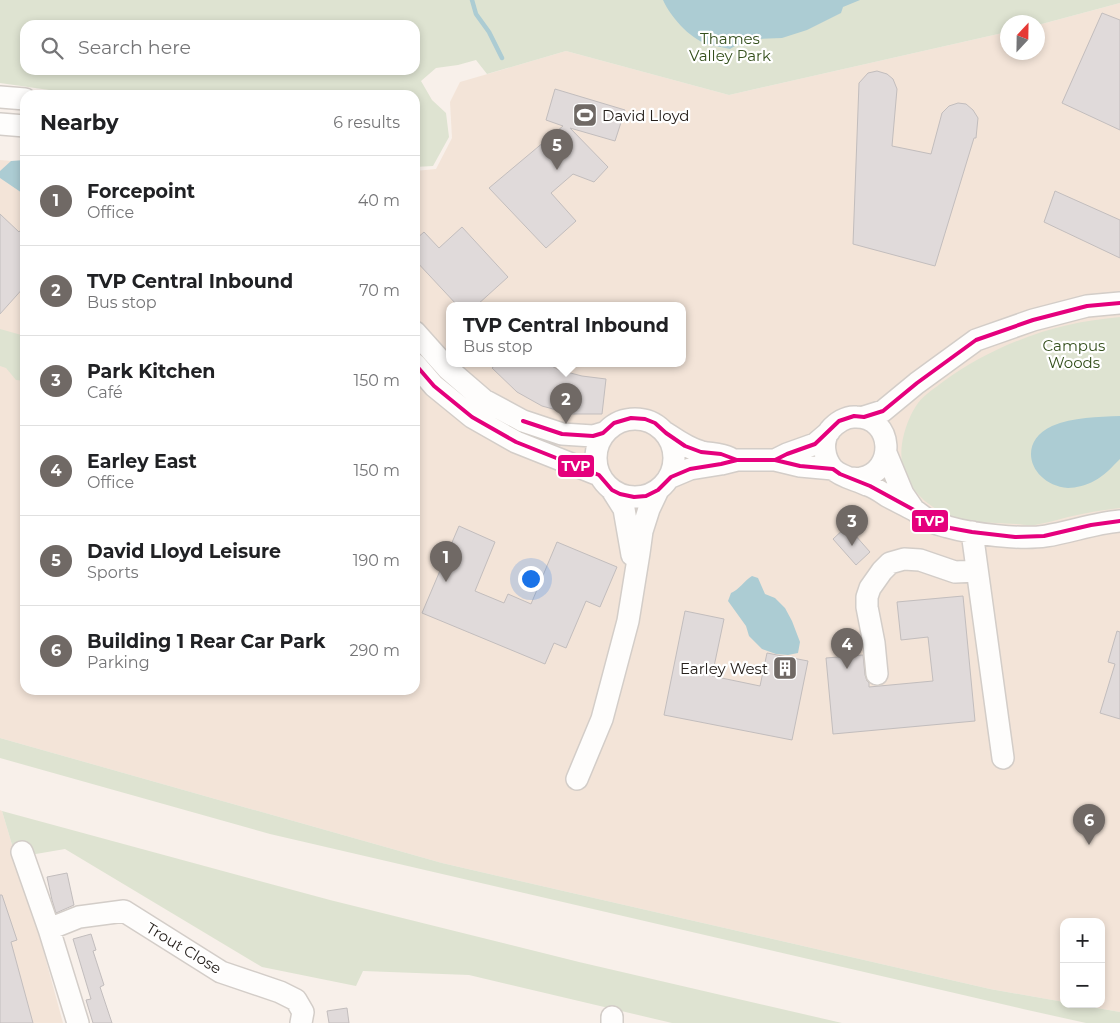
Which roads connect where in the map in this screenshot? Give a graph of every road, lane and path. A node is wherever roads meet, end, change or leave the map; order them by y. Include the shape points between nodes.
1 (0, 97) edge
2 (20, 99) edge
3 (0, 124) edge
4 (20, 126) edge
5 (1120, 303) edge
6 (420, 338) edge
7 (446, 367) edge
8 (446, 367) edge
9 (420, 370) edge
10 (911, 389) junction
11 (864, 418) junction
12 (829, 432) junction
13 (604, 433) junction
14 (666, 433) junction
15 (886, 448) junction
16 (737, 460) junction
17 (774, 460) junction
18 (842, 473) junction
19 (606, 482) junction
20 (664, 484) junction
21 (914, 510) junction
22 (1120, 521) edge
23 (972, 532) junction
24 (977, 571) junction
25 (634, 590) junction
26 (877, 674) dead end
27 (1002, 758) dead end
28 (577, 779) dead end
29 (22, 852) dead end
30 (49, 929) junction
31 (78, 1023) edge
32 (301, 1023) edge

1 - 2 street
3 - 4 street
5 - 10 street via 1087,306 976,340
6 - 7 street
8 - 13 street via 484,400 523,421 562,434 593,436
9 - 19 street via 434,386 472,417 516,442
10 - 11 street via 883,411
10 - 15 street via 896,414
11 - 12 street via 854,416 839,421
11 - 15 street via 879,427
12 - 17 street via 815,444
12 - 18 street via 825,451 827,460
13 - 14 street via 614,423 631,418 655,423
13 - 19 street via 595,457
14 - 16 street via 685,446
14 - 20 street via 675,454 674,467
15 - 18 street via 882,464 872,474 861,478
15 - 21 street via 903,494
16 - 17 street
16 - 20 street via 690,469
17 - 18 street
18 - 21 street
19 - 20 street via 620,494 634,497 646,496
19 - 25 street via 624,510 632,550
20 - 25 street via 648,509
21 - 23 street via 930,521
22 - 23 street via 1044,536 1015,537
23 - 24 street
24 - 26 street via 955,572 920,560 904,559 890,563 882,571 867,596
24 - 27 street
25 - 28 street via 602,719
29 - 30 street
30 - 31 street
30 - 32 street, Trout Close via 79,917 124,911 221,972 296,1000 302,1012

